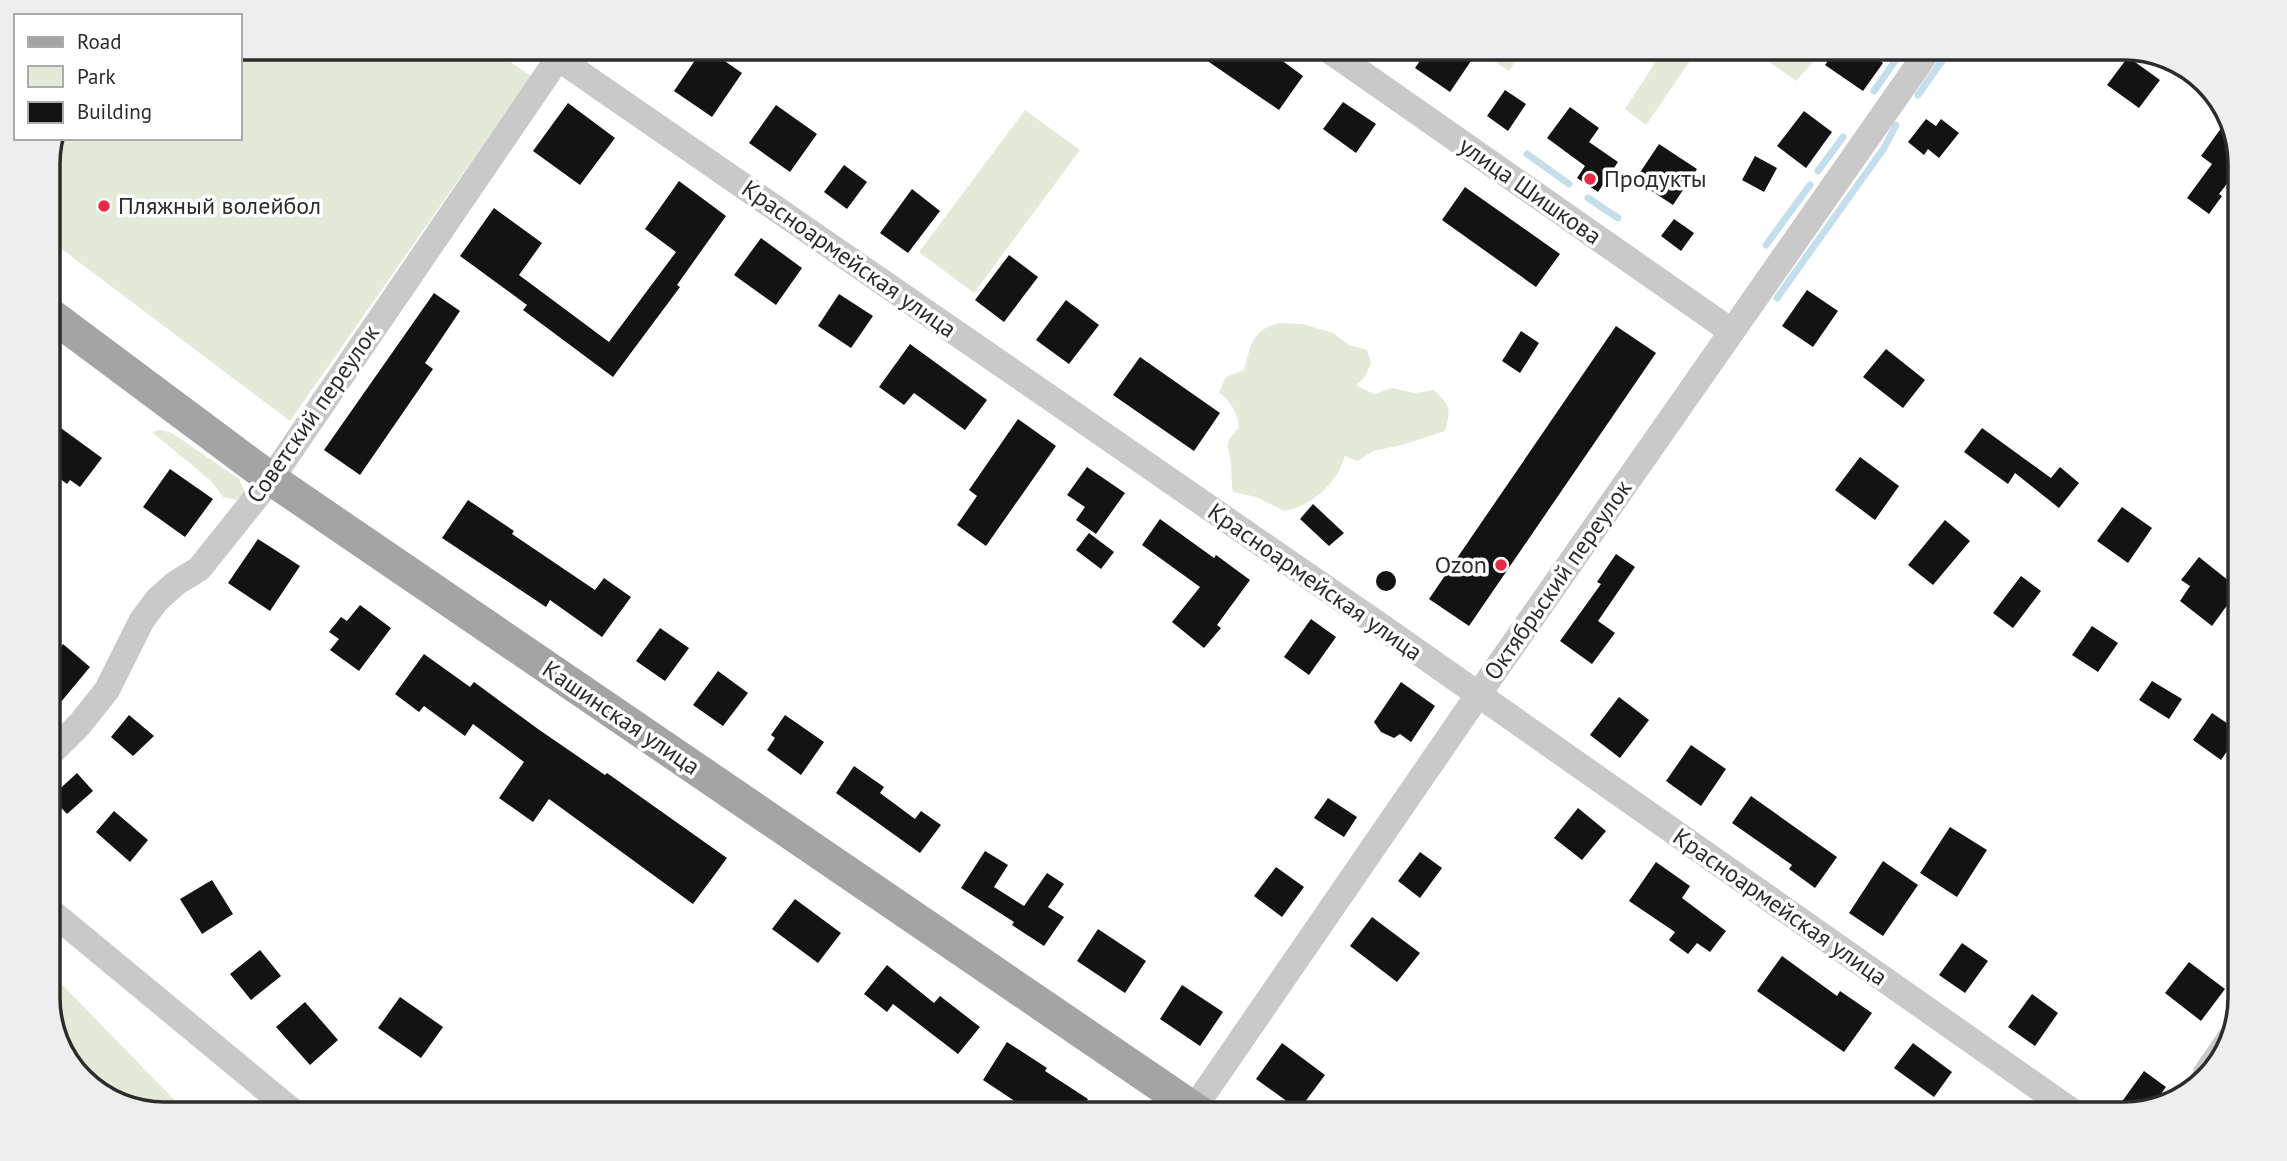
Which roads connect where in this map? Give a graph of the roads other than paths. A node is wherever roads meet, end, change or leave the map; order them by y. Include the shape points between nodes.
1 (554, 60) edge
2 (563, 60) edge
3 (1343, 60) edge
4 (1922, 60) edge
5 (60, 322) edge
6 (1731, 331) junction
7 (271, 479) junction
8 (1478, 695) junction
9 (60, 744) edge
10 (60, 919) edge
11 (281, 1102) edge
12 (1180, 1102) edge
13 (1202, 1102) edge
14 (2059, 1102) edge

1 - 7 street, Советский переулок
2 - 8 street, Красноармейская улица
3 - 6 street, улица Шишкова
4 - 6 street, Октябрьский переулок
5 - 7 main road, Кашинская улица
6 - 8 street, Октябрьский переулок
7 - 9 street, Советский переулок via 199,569 157,600 107,690
7 - 12 main road, Кашинская улица
8 - 13 street, Октябрьский переулок
8 - 14 street, Красноармейская улица
10 - 11 street

